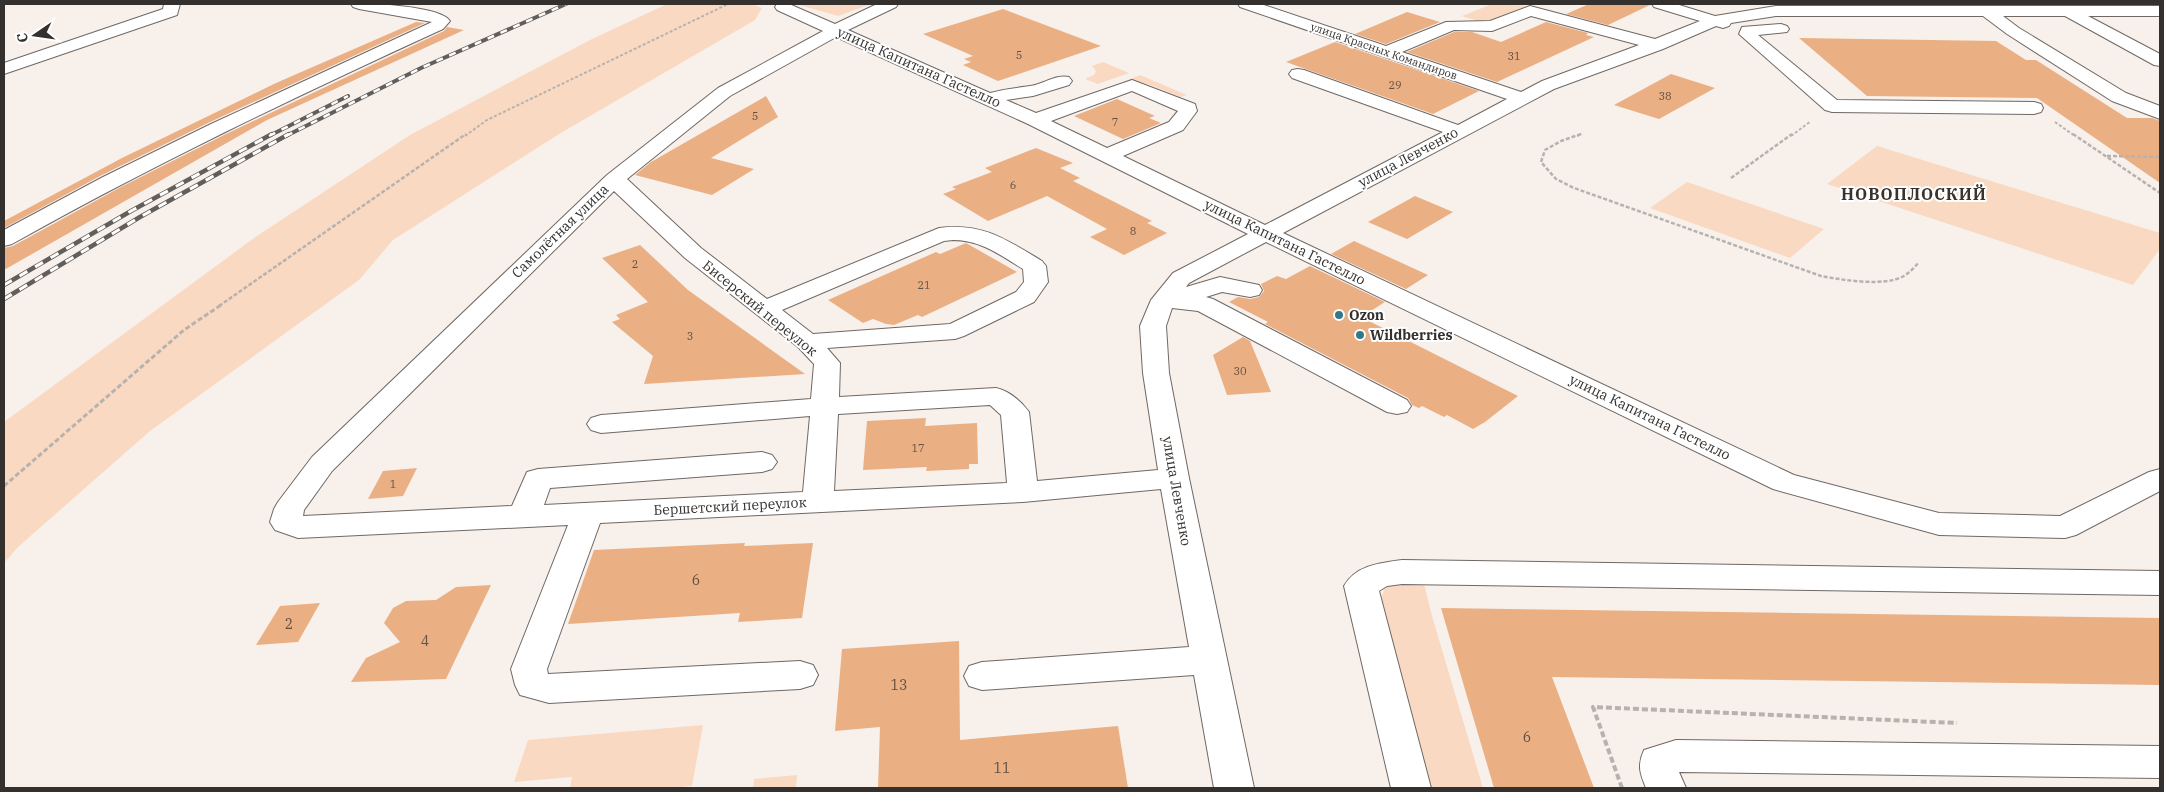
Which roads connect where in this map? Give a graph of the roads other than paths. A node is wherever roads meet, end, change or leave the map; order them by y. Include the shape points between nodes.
1 (172, 4) edge
2 (359, 4) edge
3 (890, 4) edge
4 (1246, 4) edge
5 (1660, 4) edge
6 (783, 7) dead end
7 (1771, 7) edge
8 (2059, 8) edge
9 (2160, 12) edge
10 (1717, 20) junction
11 (1986, 22) junction
12 (1797, 29) dead end
13 (837, 30) junction
14 (1748, 30) junction
15 (1657, 45) junction
16 (1387, 52) junction
17 (2160, 61) edge
18 (4, 69) edge
19 (1298, 74) dead end
20 (1063, 81) dead end
21 (1522, 98) junction
22 (990, 99) junction
23 (2034, 108) road end
24 (2160, 113) edge
25 (1035, 120) junction
26 (1458, 131) junction
27 (1108, 155) junction
28 (614, 179) junction
29 (1264, 233) junction
30 (4, 239) edge
31 (1250, 290) dead end
32 (1163, 300) junction
33 (764, 309) junction
34 (807, 342) junction
35 (823, 406) junction
36 (1397, 406) dead end
37 (601, 424) dead end
38 (762, 462) dead end
39 (1174, 478) junction
40 (2160, 479) edge
41 (1023, 492) junction
42 (818, 502) junction
43 (588, 513) junction
44 (524, 516) junction
45 (286, 522) joint
46 (2160, 583) edge
47 (1210, 662) junction
48 (800, 675) dead end
49 (982, 676) dead end
50 (2160, 762) edge
51 (1234, 788) edge
52 (1411, 788) edge
53 (1666, 788) edge

1 - 18 street via 171,12
2 - 30 street via 435,17 442,21 222,124
3 - 13 street, Самолётная улица
4 - 16 street, улица Красных Командиров
5 - 10 street
6 - 13 street, улица Капитана Гастелло
7 - 10 street, улица Левченко
7 - 11 street, улица Левченко
8 - 9 street, улица Левченко
8 - 11 street, улица Левченко
8 - 17 street
10 - 14 street
10 - 15 street, улица Левченко
11 - 24 street via 2013,31 2119,97
12 - 14 street
13 - 22 street, улица Капитана Гастелло
13 - 28 street, Самолётная улица via 724,92
14 - 23 street via 1747,34 1832,106
15 - 16 street via 1530,11 1492,26 1452,25
15 - 21 street, улица Левченко via 1548,84
16 - 21 street, улица Красных Командиров
19 - 26 street
20 - 22 street via 1033,91 1013,92
21 - 26 street, улица Левченко
22 - 25 street, улица Капитана Гастелло
25 - 27 street, улица Капитана Гастелло
25 - 27 street via 1132,85 1188,108 1176,126
26 - 29 street, улица Левченко
27 - 29 street, улица Капитана Гастелло
28 - 33 street, Бисерский переулок via 693,253
28 - 45 street, Самолётная улица via 322,464 288,509
29 - 32 street, улица Левченко via 1181,278
29 - 40 street, улица Капитана Гастелло via 1784,482 1939,524 2065,527
31 - 32 street via 1220,284
32 - 36 street via 1204,304
32 - 39 street, улица Левченко via 1153,326 1156,373
33 - 34 street, Бисерский переулок
33 - 34 street via 939,235 957,231 980,235 1034,266 1036,282 1024,297 955,331
34 - 35 street, Бисерский переулок via 826,363
35 - 37 street
35 - 41 street via 996,396 1014,412
35 - 42 street, Бисерский переулок
38 - 44 street via 538,479
39 - 41 street, Бершетский переулок
39 - 47 street, улица Левченко
41 - 42 street, Бершетский переулок
42 - 43 street, Бершетский переулок
43 - 44 street, Бершетский переулок
43 - 48 street via 529,669 533,685 549,689
44 - 45 street, Бершетский переулок via 298,527
46 - 52 street via 1402,572 1379,575 1361,586
47 - 49 street
47 - 51 street, улица Левченко
50 - 53 street via 1676,756 1658,762

